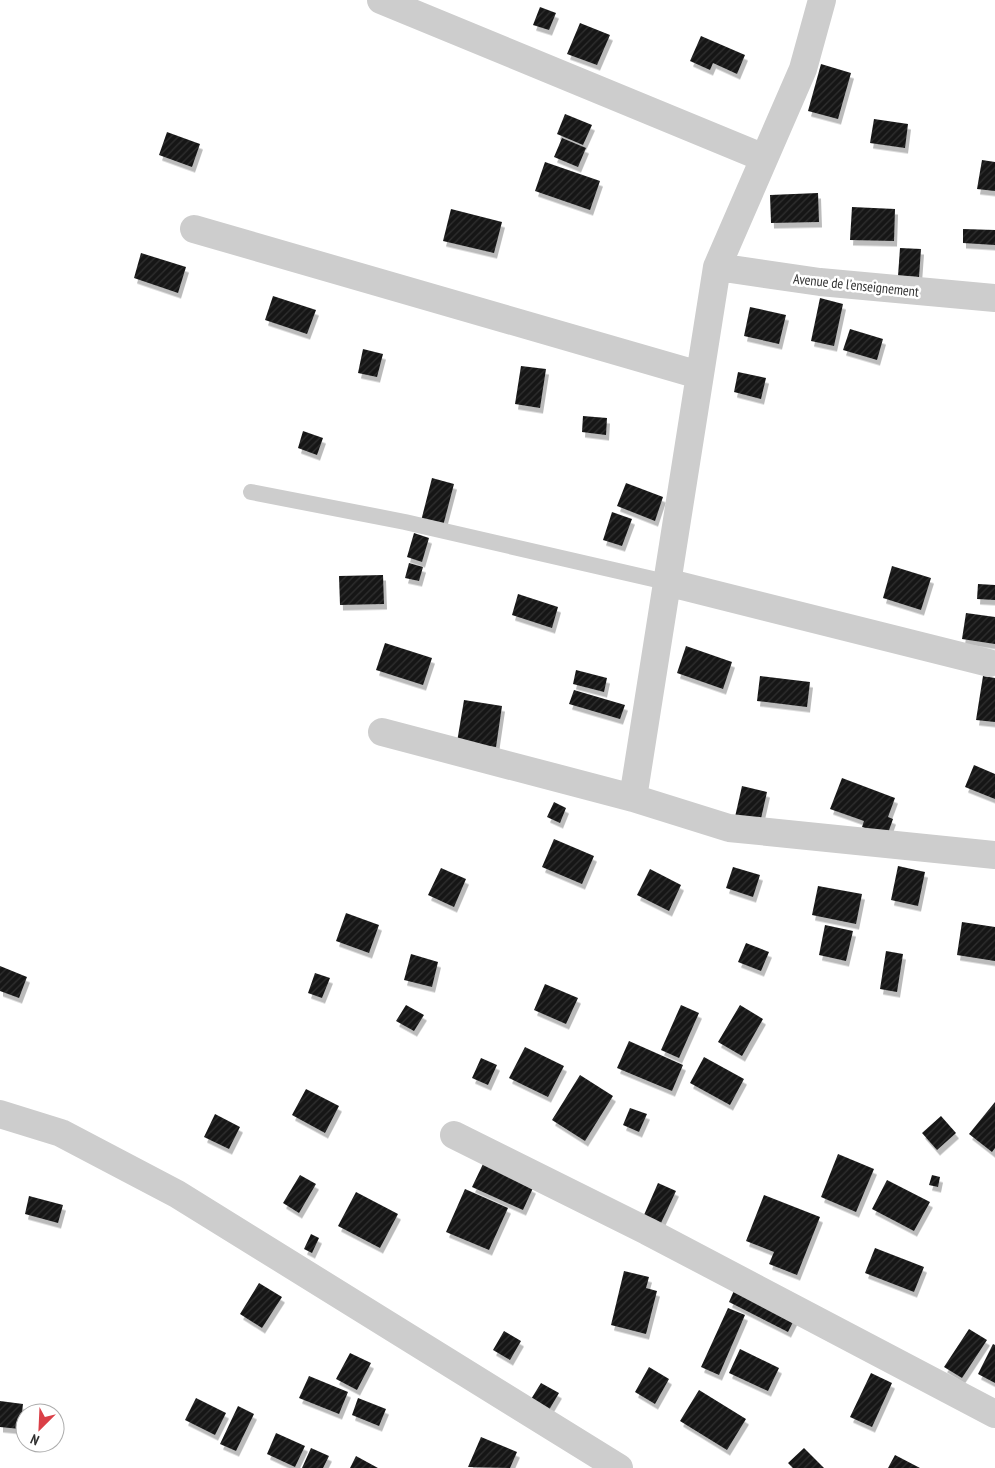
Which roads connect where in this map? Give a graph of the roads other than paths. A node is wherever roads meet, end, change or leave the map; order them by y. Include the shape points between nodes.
1 (381, 0) edge
2 (822, 0) edge
3 (764, 158) junction
4 (194, 229) dead end
5 (717, 267) junction
6 (995, 298) edge
7 (699, 375) junction
8 (251, 492) dead end
9 (666, 582) junction
10 (989, 663) dead end
11 (382, 732) dead end
12 (632, 798) junction
13 (995, 855) edge
14 (0, 1114) edge
15 (454, 1135) dead end
16 (995, 1414) edge
17 (619, 1468) edge

1 - 3 street
2 - 3 street via 803,69
3 - 5 street
4 - 7 street
5 - 6 street, Avenue de l'enseignement via 820,282
5 - 7 street
7 - 9 street
8 - 9 lane via 405,522
9 - 10 street
9 - 12 street
11 - 12 street
12 - 13 street via 729,828
14 - 17 street via 61,1132 178,1194
15 - 16 street via 647,1231

